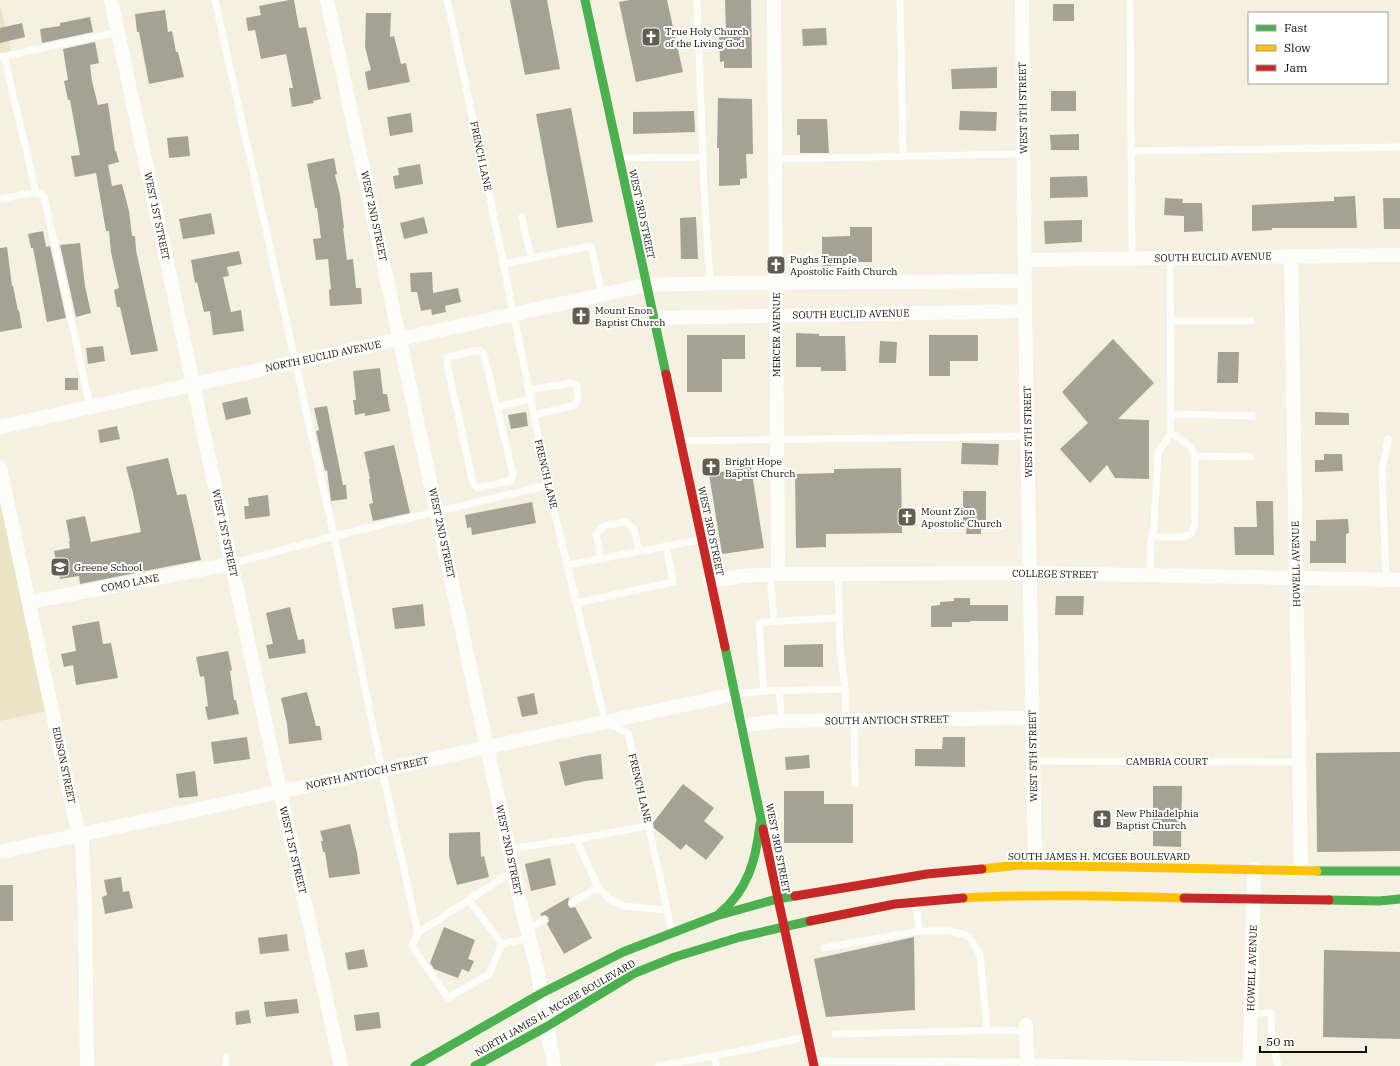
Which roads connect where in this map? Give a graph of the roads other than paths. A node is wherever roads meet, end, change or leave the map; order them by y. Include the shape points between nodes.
1 (111, 0) edge
2 (216, 0) edge
3 (327, 0) edge
4 (448, 0) edge
5 (585, 0) edge
6 (697, 0) edge
7 (774, 0) edge
8 (900, 0) edge
9 (1022, 0) edge
10 (1130, 0) edge
11 (118, 32) junction
12 (2, 56) edge
13 (1400, 147) edge
14 (1131, 151) junction
15 (1024, 154) junction
16 (903, 156) junction
17 (703, 157) junction
18 (618, 158) junction
19 (775, 159) junction
20 (36, 192) junction
21 (0, 199) edge
22 (522, 217) dead end
23 (1400, 255) edge
24 (1291, 256) junction
25 (531, 258) junction
26 (1170, 258) junction
27 (1132, 259) junction
28 (1025, 260) junction
29 (503, 264) junction
30 (1025, 280) junction
31 (776, 282) junction
32 (710, 284) junction
33 (646, 285) junction
34 (602, 295) junction
35 (1025, 311) junction
36 (513, 314) junction
37 (776, 316) junction
38 (653, 318) junction
39 (1170, 321) junction
40 (1251, 321) dead end
41 (400, 339) junction
42 (296, 362) junction
43 (193, 384) junction
44 (529, 390) junction
45 (530, 399) junction
46 (90, 406) junction
47 (497, 407) junction
48 (1170, 414) junction
49 (534, 415) junction
50 (1252, 416) dead end
51 (0, 427) edge
52 (1171, 433) junction
53 (1028, 436) junction
54 (777, 440) junction
55 (1388, 440) dead end
56 (681, 442) junction
57 (1195, 456) junction
58 (1250, 456) dead end
59 (0, 468) edge
60 (548, 485) junction
61 (437, 511) junction
62 (334, 536) junction
63 (1152, 537) junction
64 (701, 539) junction
65 (666, 546) junction
66 (639, 551) junction
67 (601, 559) junction
68 (231, 564) junction
69 (568, 565) junction
70 (1030, 573) junction
71 (774, 574) junction
72 (838, 574) junction
73 (1150, 576) junction
74 (1297, 578) junction
75 (1393, 580) edge
76 (710, 581) junction
77 (29, 602) junction
78 (577, 603) junction
79 (839, 618) junction
80 (774, 621) junction
81 (845, 689) junction
82 (764, 691) junction
83 (779, 691) junction
84 (735, 694) junction
85 (1033, 718) junction
86 (850, 720) junction
87 (782, 721) junction
88 (606, 722) junction
89 (742, 726) junction
90 (488, 748) junction
91 (1034, 761) junction
92 (1300, 762) junction
93 (382, 770) junction
94 (855, 784) dead end
95 (280, 791) junction
96 (760, 818) junction
97 (648, 826) junction
98 (80, 834) junction
99 (576, 839) junction
100 (509, 849) junction
101 (0, 852) edge
102 (1035, 865) junction
103 (1254, 869) junction
104 (514, 870) junction
105 (1301, 871) junction
106 (1400, 871) edge
107 (598, 887) junction
108 (1254, 898) junction
109 (777, 899) junction
110 (1400, 899) edge
111 (469, 900) junction
112 (916, 902) junction
113 (572, 903) dead end
114 (666, 910) junction
115 (716, 916) junction
116 (544, 920) dead end
117 (783, 927) junction
118 (919, 931) junction
119 (672, 932) junction
120 (418, 933) junction
121 (528, 934) junction
122 (502, 944) junction
123 (824, 948) dead end
124 (542, 993) junction
125 (1251, 1013) junction
126 (546, 1027) junction
127 (1026, 1028) joint
128 (987, 1030) junction
129 (835, 1034) dead end
130 (808, 1036) junction
131 (226, 1056) dead end
132 (714, 1056) junction
133 (814, 1064) edge
134 (918, 1064) edge
135 (1026, 1064) edge
136 (1130, 1065) edge
137 (88, 1066) edge
138 (226, 1066) edge
139 (341, 1066) edge
140 (415, 1066) edge
141 (475, 1066) edge
142 (554, 1066) edge
143 (659, 1066) edge
144 (716, 1066) edge
145 (1242, 1066) edge
146 (1249, 1066) edge
147 (1278, 1066) edge

1 - 11 street, WEST 1ST STREET
2 - 42 lane
3 - 41 street, WEST 2ND STREET
4 - 29 lane, FRENCH LANE
5 - 18 main road, WEST 3RD STREET
6 - 17 lane
7 - 19 street, MERCER AVENUE
8 - 16 lane
9 - 15 street, WEST 5TH STREET
10 - 14 lane
11 - 12 lane
11 - 43 street, WEST 1ST STREET
12 - 20 lane
13 - 14 lane
14 - 27 lane
15 - 16 lane
15 - 28 street, WEST 5TH STREET
16 - 19 lane
17 - 18 lane
17 - 32 lane
18 - 33 main road, WEST 3RD STREET
19 - 31 street, MERCER AVENUE
20 - 21 lane
20 - 46 lane via 44,196
22 - 25 lane
23 - 24 street, SOUTH EUCLID AVENUE
24 - 26 street, SOUTH EUCLID AVENUE
24 - 74 street, HOWELL AVENUE
25 - 29 lane
25 - 34 lane via 591,246
26 - 27 street, SOUTH EUCLID AVENUE
26 - 39 lane
27 - 28 street, SOUTH EUCLID AVENUE
28 - 30 street, WEST 5TH STREET
29 - 36 lane, FRENCH LANE
30 - 31 street
30 - 35 street, WEST 5TH STREET
31 - 32 street
31 - 37 street, MERCER AVENUE
32 - 33 street
33 - 34 street, NORTH EUCLID AVENUE
33 - 38 main road, WEST 3RD STREET
34 - 36 street, NORTH EUCLID AVENUE
35 - 37 street, SOUTH EUCLID AVENUE
35 - 53 street, WEST 5TH STREET
36 - 41 street, NORTH EUCLID AVENUE
36 - 44 lane, FRENCH LANE
37 - 38 street, SOUTH EUCLID AVENUE
37 - 54 street, MERCER AVENUE
38 - 56 main road, WEST 3RD STREET
39 - 40 lane
39 - 48 lane
41 - 42 street, NORTH EUCLID AVENUE
41 - 61 street, WEST 2ND STREET
42 - 43 street, NORTH EUCLID AVENUE
42 - 62 lane
43 - 46 street, NORTH EUCLID AVENUE
43 - 68 street, WEST 1ST STREET
44 - 45 lane, FRENCH LANE
44 - 49 lane via 571,383 577,386 578,396 575,405
45 - 47 lane
45 - 49 lane, FRENCH LANE
46 - 51 street, NORTH EUCLID AVENUE
47 - 47 lane via 513,475 510,481 478,488 473,484 447,363 448,357 479,350 484,354
48 - 50 lane
48 - 52 lane
49 - 60 lane, FRENCH LANE
52 - 57 lane via 1191,447
52 - 63 lane via 1158,453
53 - 54 lane
53 - 70 street, WEST 5TH STREET
54 - 56 lane
54 - 71 street, MERCER AVENUE
55 - 75 lane via 1382,471
56 - 64 main road, WEST 3RD STREET
57 - 58 lane
57 - 63 lane via 1195,524 1191,534 1182,537
59 - 77 street, EDISON STREET
60 - 61 lane
60 - 69 lane, FRENCH LANE
61 - 62 lane
61 - 90 street, WEST 2ND STREET
62 - 68 lane
62 - 93 lane
63 - 73 lane
64 - 65 lane
64 - 76 main road, WEST 3RD STREET
65 - 66 lane
65 - 78 lane via 673,582
66 - 67 lane
66 - 67 lane via 634,529 626,522 604,526 596,534
67 - 69 lane
68 - 77 street, COMO LANE
68 - 95 street, WEST 1ST STREET
69 - 78 lane, FRENCH LANE
70 - 72 street, COLLEGE STREET
70 - 73 street, COLLEGE STREET
70 - 85 street, WEST 5TH STREET
71 - 72 street, COLLEGE STREET
71 - 76 street, COLLEGE STREET
71 - 80 lane
72 - 79 lane
73 - 74 street, COLLEGE STREET
74 - 75 street, COLLEGE STREET
74 - 92 street, HOWELL AVENUE
76 - 84 main road, WEST 3RD STREET
77 - 98 street, EDISON STREET
78 - 88 lane, FRENCH LANE
79 - 80 lane
79 - 81 lane
80 - 82 lane via 759,624
81 - 83 lane
81 - 86 lane
82 - 83 lane
82 - 84 lane
83 - 87 lane
84 - 88 street, NORTH ANTIOCH STREET
84 - 89 main road, WEST 3RD STREET
85 - 86 street, SOUTH ANTIOCH STREET
85 - 91 street, WEST 5TH STREET
86 - 87 street, SOUTH ANTIOCH STREET
86 - 94 lane
87 - 89 street, SOUTH ANTIOCH STREET
88 - 90 street, NORTH ANTIOCH STREET
88 - 97 lane, FRENCH LANE via 628,733
89 - 96 main road, WEST 3RD STREET
90 - 93 street, NORTH ANTIOCH STREET
90 - 100 street, WEST 2ND STREET
91 - 92 lane, CAMBRIA COURT
91 - 102 street, WEST 5TH STREET
92 - 105 street, HOWELL AVENUE
93 - 95 street, NORTH ANTIOCH STREET
93 - 120 lane
95 - 98 street, NORTH ANTIOCH STREET
95 - 139 street, WEST 1ST STREET
96 - 109 main road, WEST 3RD STREET
96 - 115 main road via 753,862 741,890 734,901
97 - 99 lane
97 - 114 lane, FRENCH LANE
98 - 101 street, NORTH ANTIOCH STREET
98 - 137 street, EDISON STREET via 85,907
99 - 100 lane
99 - 107 lane
100 - 104 street, WEST 2ND STREET
102 - 103 main road, SOUTH JAMES H. MCGEE BOULEVARD
102 - 109 main road, SOUTH JAMES H. MCGEE BOULEVARD via 927,874
103 - 105 main road, SOUTH JAMES H. MCGEE BOULEVARD
103 - 108 street, HOWELL AVENUE
104 - 111 lane
104 - 121 street, WEST 2ND STREET
105 - 106 main road, SOUTH JAMES H. MCGEE BOULEVARD
107 - 113 lane
107 - 114 lane via 609,899 624,906
108 - 110 main road via 1379,901
108 - 112 main road via 1022,895
108 - 125 street, HOWELL AVENUE
109 - 115 main road, NORTH JAMES H. MCGEE BOULEVARD
109 - 117 main road, WEST 3RD STREET
111 - 120 lane
111 - 122 lane
112 - 117 main road via 857,911
112 - 118 lane
114 - 119 lane, FRENCH LANE
115 - 119 main road, NORTH JAMES H. MCGEE BOULEVARD
116 - 121 lane
117 - 126 main road, NORTH JAMES H. MCGEE BOULEVARD via 740,937 635,973
117 - 130 main road, WEST 3RD STREET
118 - 123 lane
118 - 128 lane via 950,930 969,936 980,955
119 - 124 main road, NORTH JAMES H. MCGEE BOULEVARD via 623,952
120 - 122 lane via 412,946 448,998 489,974
121 - 122 lane
121 - 124 street, WEST 2ND STREET
124 - 126 street, WEST 2ND STREET
124 - 140 main road, NORTH JAMES H. MCGEE BOULEVARD
125 - 146 street, HOWELL AVENUE
125 - 147 lane via 1271,1013 1272,1040
126 - 141 main road, NORTH JAMES H. MCGEE BOULEVARD
126 - 142 street, WEST 2ND STREET
127 - 128 lane
127 - 135 street
128 - 129 lane
130 - 132 lane
130 - 133 main road, WEST 3RD STREET
131 - 138 lane
132 - 143 lane
132 - 144 lane
133 - 134 lane
134 - 135 lane
135 - 136 lane
136 - 145 lane

